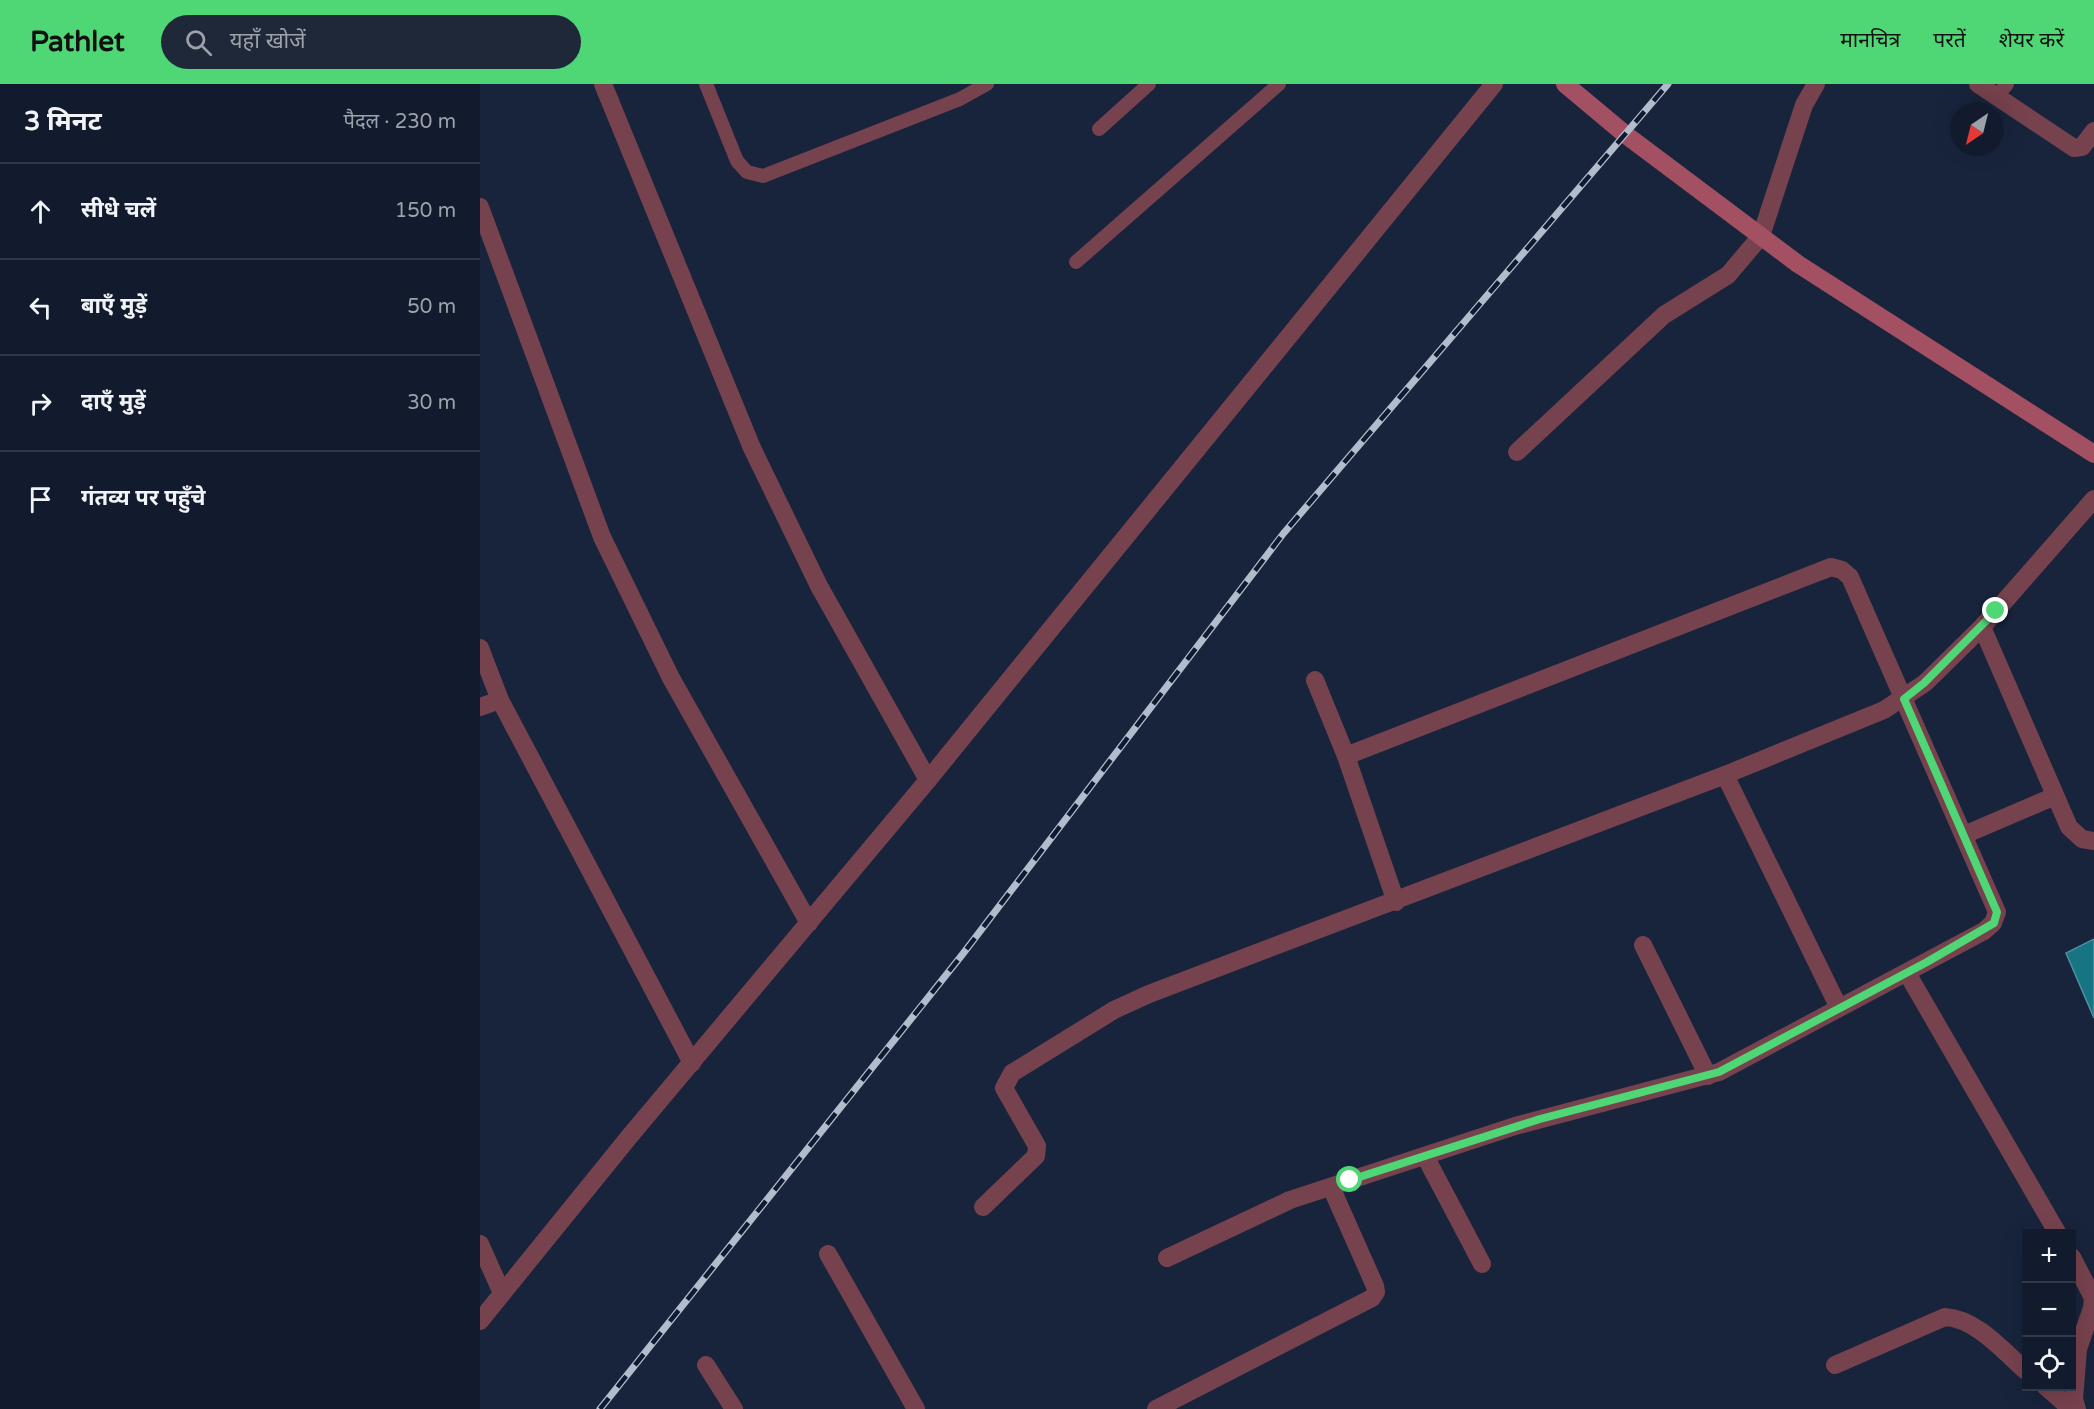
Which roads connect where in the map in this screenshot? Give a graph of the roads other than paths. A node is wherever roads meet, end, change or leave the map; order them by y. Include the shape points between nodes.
1 (603, 84) edge
2 (706, 84) edge
3 (987, 84) edge
4 (1149, 84) edge
5 (1279, 84) edge
6 (1494, 84) edge
7 (1565, 84) edge
8 (1816, 84) edge
9 (1978, 84) edge
10 (2002, 90) edge
11 (1099, 129) dead end
12 (2094, 131) edge
13 (480, 207) edge
14 (1761, 236) junction
15 (1076, 262) dead end
16 (1517, 452) dead end
17 (2094, 454) edge
18 (2094, 500) edge
19 (1982, 627) junction
20 (480, 648) edge
21 (1315, 680) dead end
22 (1904, 699) junction
23 (500, 700) junction
24 (480, 707) edge
25 (1346, 756) junction
26 (1725, 775) junction
27 (928, 780) junction
28 (2055, 796) junction
29 (1964, 835) junction
30 (2094, 841) edge
31 (1396, 902) junction
32 (809, 924) junction
33 (1643, 945) dead end
34 (1907, 973) junction
35 (1839, 1008) junction
36 (692, 1063) junction
37 (1708, 1076) junction
38 (1425, 1156) junction
39 (1331, 1187) junction
40 (983, 1207) dead end
41 (2056, 1229) edge
42 (480, 1244) edge
43 (828, 1254) dead end
44 (1167, 1258) dead end
45 (1482, 1264) dead end
46 (2076, 1265) edge
47 (502, 1293) junction
48 (480, 1321) edge
49 (706, 1365) dead end
50 (1835, 1365) dead end
51 (2022, 1368) edge
52 (2051, 1391) edge
53 (734, 1409) edge
54 (916, 1409) edge
55 (1155, 1409) edge
56 (2071, 1409) edge
57 (2077, 1409) edge

1 - 27 street via 752,448 819,586
2 - 3 lane via 737,161 747,172 763,176 960,99
4 - 11 lane
5 - 15 lane
6 - 27 street
7 - 14 street
8 - 14 street via 1804,105
9 - 10 street
10 - 12 street via 2074,148 2082,147
13 - 32 street via 602,537 671,678
14 - 16 street via 1728,275 1664,315
14 - 17 street via 1798,264
18 - 19 street
19 - 22 street
19 - 28 street
20 - 23 street
21 - 25 street
22 - 25 street via 1850,577 1831,567
22 - 26 street
22 - 29 street
23 - 24 street
23 - 36 street
25 - 31 street
26 - 31 street
26 - 35 street
27 - 32 street
28 - 29 street
28 - 30 street via 2069,827 2082,839
29 - 34 street via 1997,912 1994,923
31 - 40 street via 1149,994 1114,1010 1012,1073 1004,1088 1037,1146 1036,1156
32 - 36 street
33 - 37 street
34 - 35 street
34 - 41 street
35 - 37 street via 1742,1062
36 - 47 street
37 - 38 street via 1550,1116
38 - 39 street
38 - 45 street
39 - 44 street via 1272,1208
39 - 55 street via 1375,1286 1372,1298
42 - 47 street
43 - 54 street
46 - 57 street via 2093,1298 2078,1349 2074,1399
47 - 48 street
49 - 53 street
50 - 51 street via 1945,1317 1971,1324
52 - 56 street

